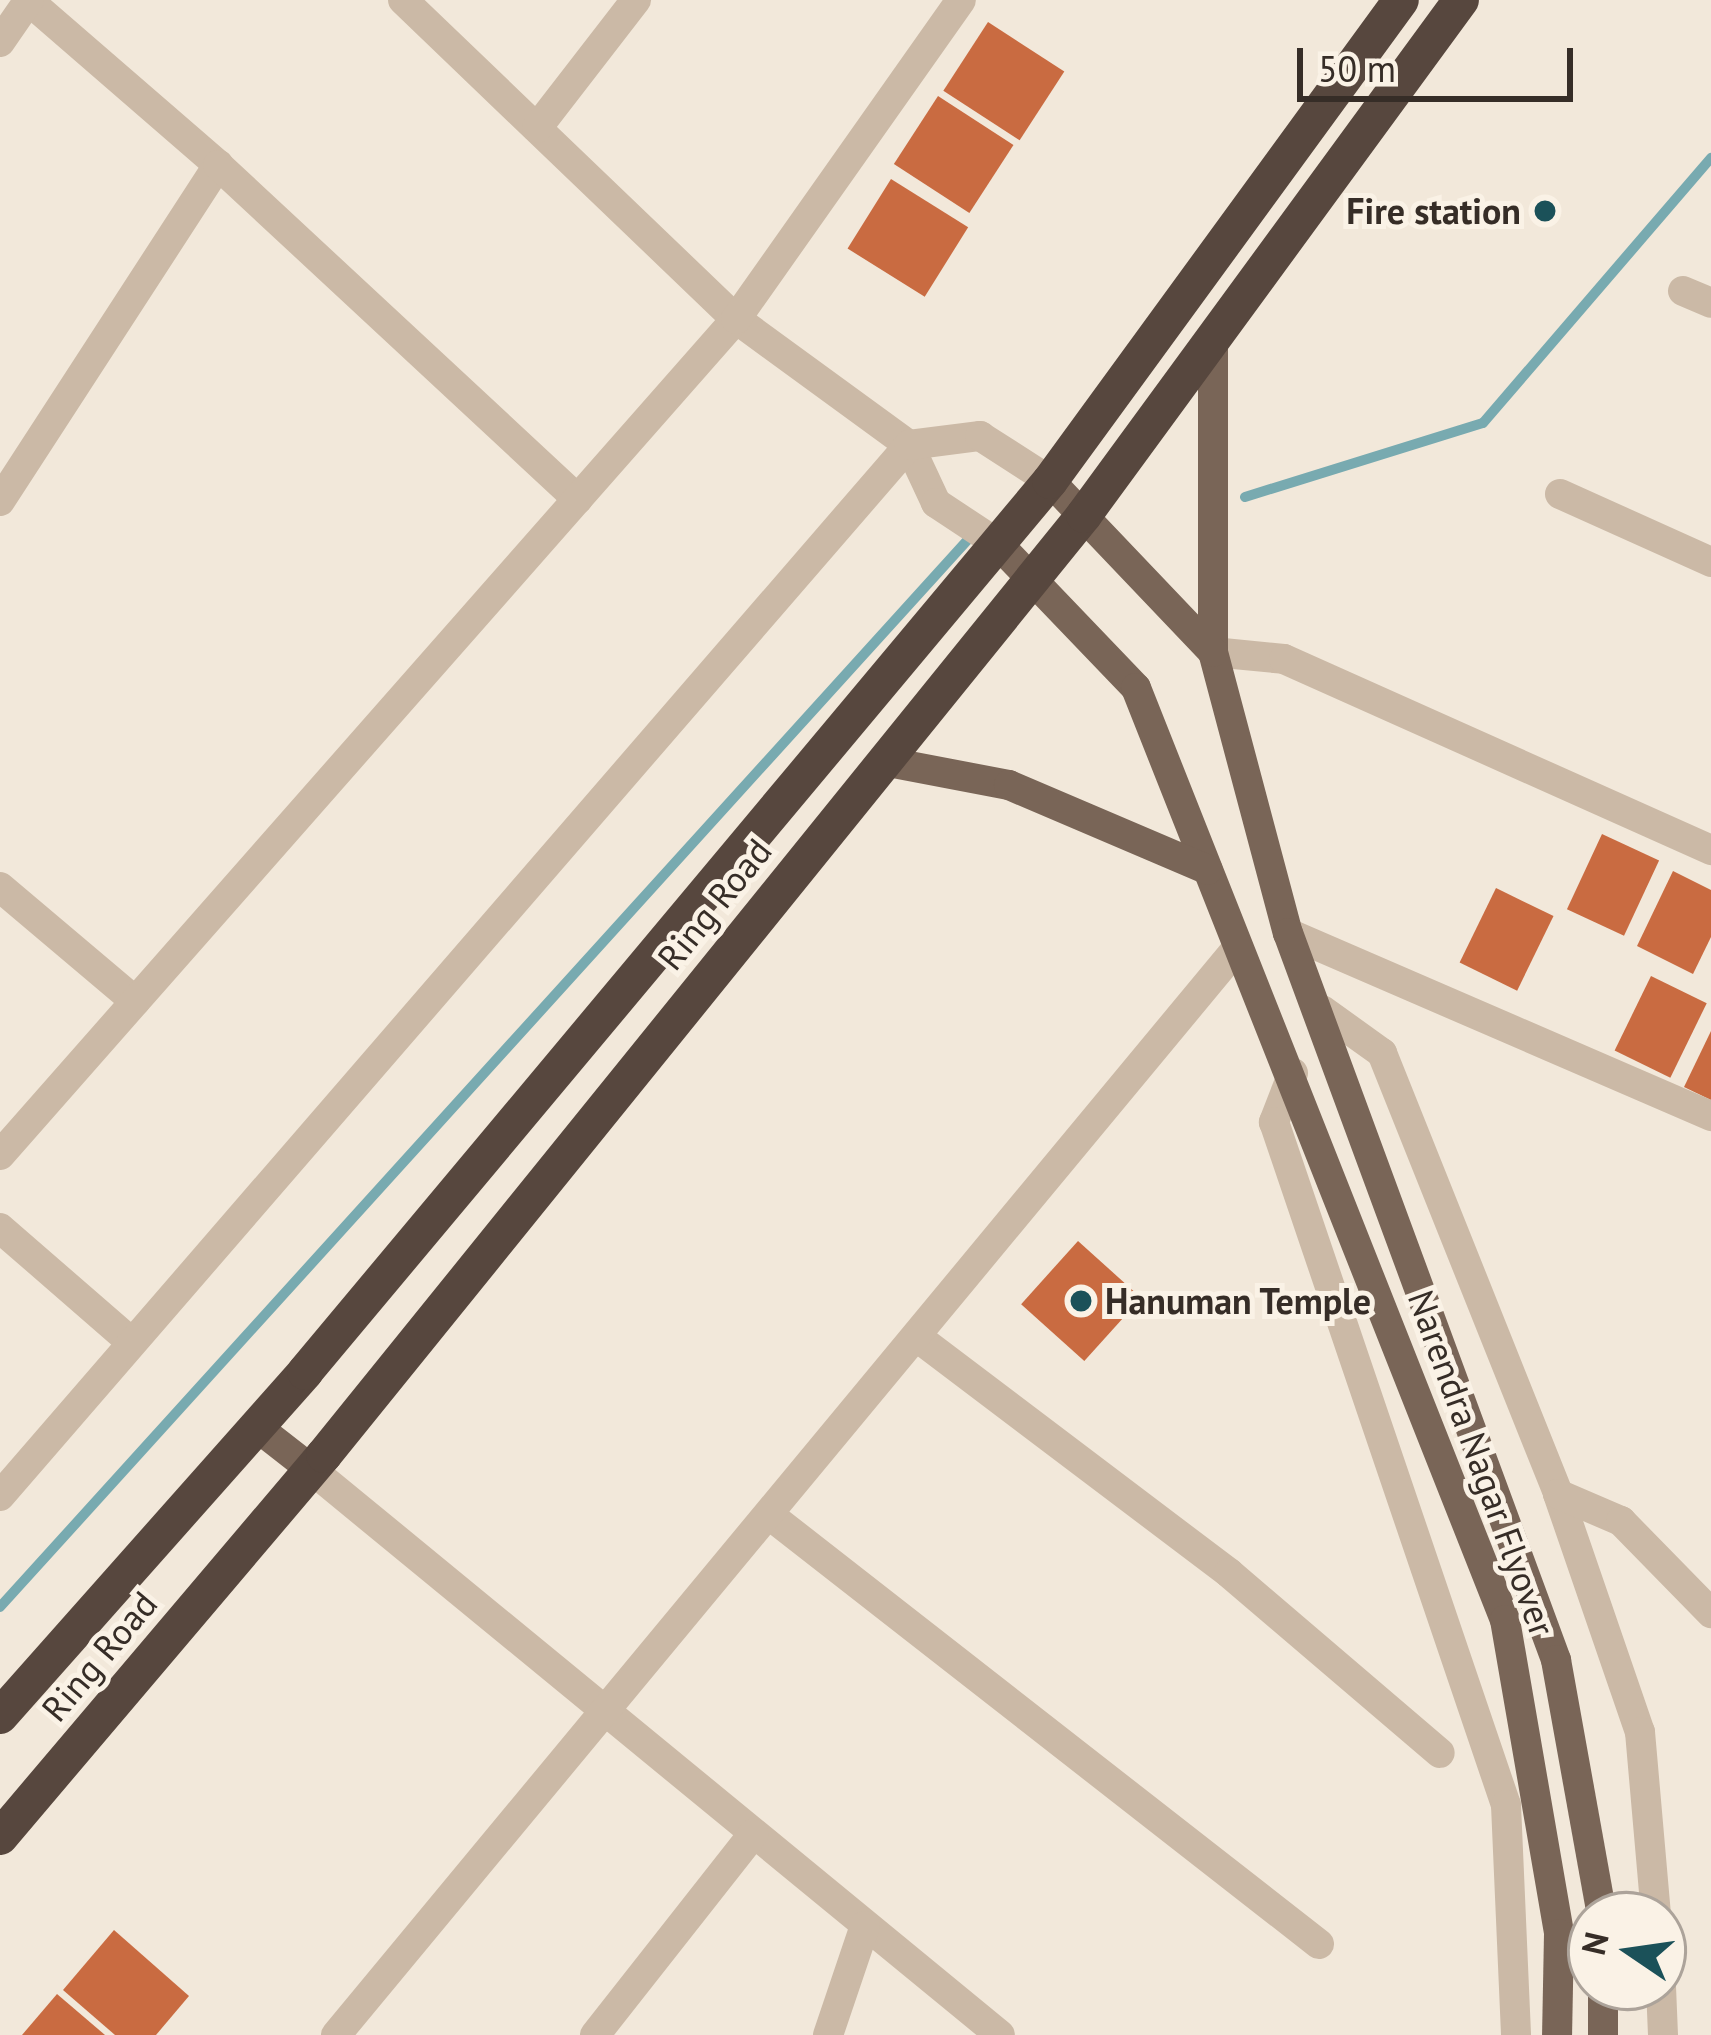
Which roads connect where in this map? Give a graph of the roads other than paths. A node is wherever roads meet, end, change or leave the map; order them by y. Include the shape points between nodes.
1 (29, 0) edge
2 (403, 0) edge
3 (636, 0) edge
4 (961, 0) edge
5 (1401, 0) edge
6 (1462, 0) edge
7 (0, 42) edge
8 (537, 128) junction
9 (218, 165) junction
10 (736, 319) junction
11 (1214, 338) junction
12 (909, 445) junction
13 (1050, 481) junction
14 (1560, 494) dead end
15 (578, 499) junction
16 (0, 501) edge
17 (1084, 514) junction
18 (998, 544) junction
19 (1711, 562) edge
20 (1034, 575) junction
21 (1213, 652) junction
22 (883, 761) junction
23 (1711, 850) edge
24 (1208, 870) junction
25 (0, 887) edge
26 (1288, 933) junction
27 (1238, 947) junction
28 (135, 1001) junction
29 (1322, 1010) junction
30 (1293, 1073) junction
31 (1711, 1116) edge
32 (0, 1155) edge
33 (0, 1228) edge
34 (921, 1340) junction
35 (131, 1342) junction
36 (257, 1427) junction
37 (312, 1470) junction
38 (1558, 1493) junction
39 (0, 1496) edge
40 (772, 1517) junction
41 (1711, 1613) edge
42 (606, 1714) junction
43 (0, 1716) edge
44 (1440, 1753) dead end
45 (753, 1834) junction
46 (0, 1837) edge
47 (1598, 1891) edge
48 (1654, 1891) edge
49 (865, 1926) junction
50 (1318, 1944) dead end
51 (337, 2035) edge
52 (595, 2035) edge
53 (827, 2035) edge
54 (1000, 2035) edge
55 (1516, 2035) edge
56 (1558, 2035) edge

1 - 7 street
1 - 9 street
2 - 8 street
3 - 8 street
4 - 10 street
5 - 13 highway, Ring Road
6 - 11 highway, Ring Road
8 - 10 street
9 - 15 street
9 - 16 street
10 - 12 street
10 - 15 street
11 - 17 highway, Ring Road
11 - 21 main road
12 - 13 street via 980,436
12 - 18 street via 937,503
12 - 35 street
13 - 17 main road
13 - 18 highway, Ring Road
14 - 19 street
15 - 28 street
17 - 20 highway, Ring Road
17 - 21 main road
18 - 20 main road, Narendra Nagar Flyover
18 - 36 highway, Ring Road
20 - 22 highway, Ring Road
20 - 24 main road, Narendra Nagar Flyover via 1136,688
21 - 23 street via 1284,659
21 - 26 main road, Narendra Nagar Flyover
22 - 24 main road via 1009,785
22 - 37 highway, Ring Road
24 - 27 main road, Narendra Nagar Flyover
25 - 28 street
26 - 29 main road, Narendra Nagar Flyover
26 - 31 street
27 - 30 main road, Narendra Nagar Flyover
27 - 34 street
28 - 32 street
29 - 38 street via 1382,1053
29 - 47 main road, Narendra Nagar Flyover via 1556,1660
30 - 55 street via 1274,1122 1506,1805
30 - 56 main road, Narendra Nagar Flyover via 1505,1620 1559,1934
33 - 35 street
34 - 40 street
34 - 44 street via 1229,1573
35 - 39 street
36 - 37 main road
36 - 43 highway, Ring Road
37 - 42 street
37 - 46 highway, Ring Road
38 - 41 street via 1621,1521
38 - 48 street via 1640,1732
40 - 42 street
40 - 50 street
42 - 45 street
42 - 51 street
45 - 49 street
45 - 52 street
49 - 53 street
49 - 54 street

